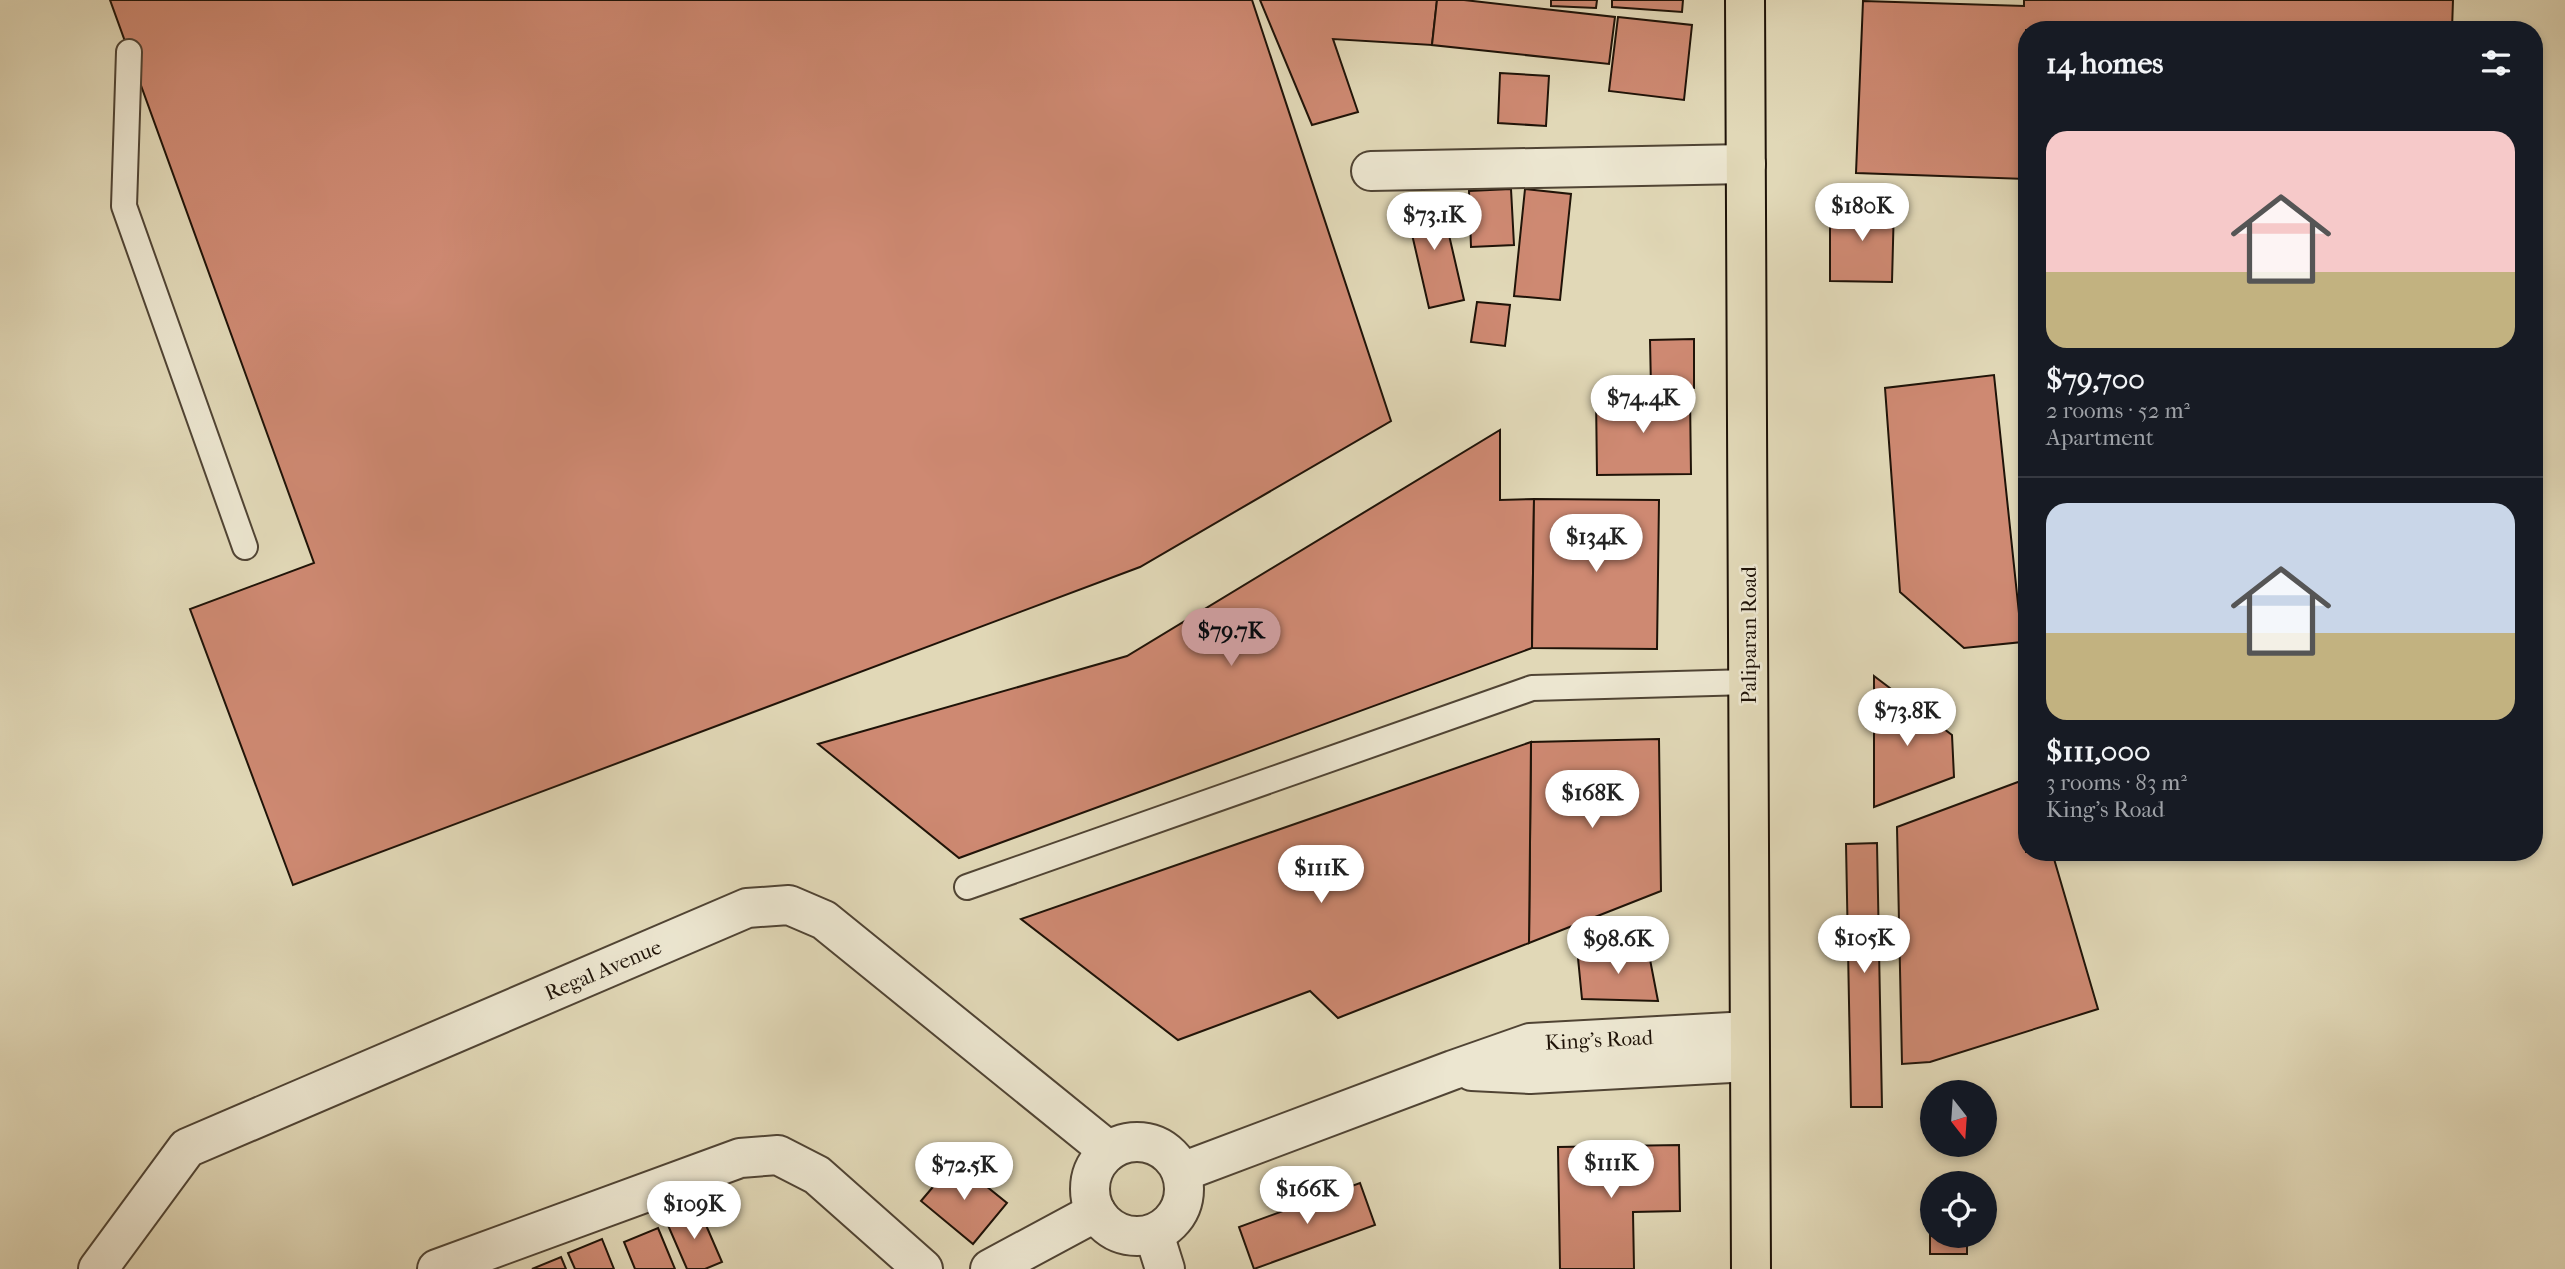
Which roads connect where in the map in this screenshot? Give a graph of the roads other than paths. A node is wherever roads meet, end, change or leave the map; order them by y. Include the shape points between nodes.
1 (1745, 0) edge
2 (129, 52) dead end
3 (1746, 164) junction
4 (1371, 171) dead end
5 (245, 547) dead end
6 (1749, 682) junction
7 (967, 887) dead end
8 (1749, 1047) junction
9 (1109, 1151) junction
10 (1182, 1172) junction
11 (1096, 1212) junction
12 (1160, 1251) edge
13 (98, 1269) edge
14 (438, 1269) edge
15 (923, 1269) edge
16 (990, 1269) edge
17 (1751, 1269) edge

1 - 3 main road, Paliparan Road
2 - 5 lane via 124,206
3 - 4 street
3 - 6 main road, Paliparan Road
6 - 7 lane via 1532,688
6 - 8 main road, Paliparan Road
8 - 10 street, King's Road via 1530,1044
8 - 17 main road, Paliparan Road
9 - 10 street via 1125,1143 1142,1142 1159,1147
9 - 11 street via 1090,1179
9 - 13 street, Regal Avenue via 824,920 789,905 747,908 187,1148
10 - 12 street via 1183,1202 1167,1227
11 - 12 street via 1115,1231 1141,1236
11 - 16 street
14 - 15 street via 740,1158 778,1155 817,1175

